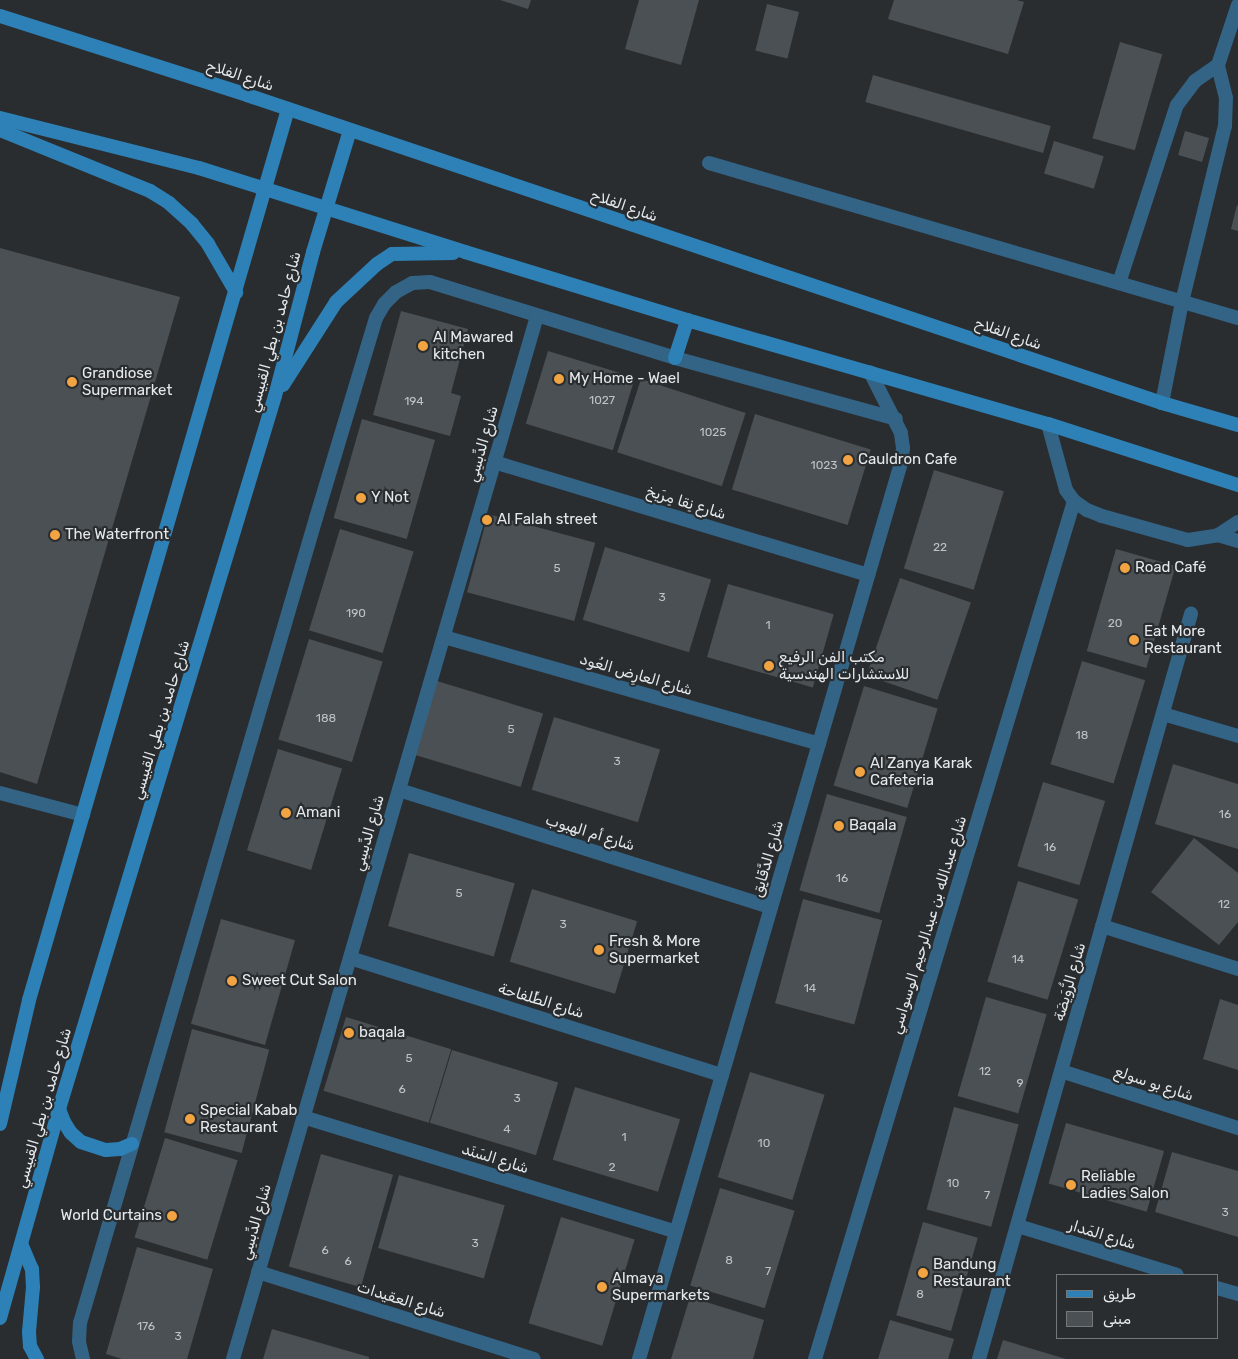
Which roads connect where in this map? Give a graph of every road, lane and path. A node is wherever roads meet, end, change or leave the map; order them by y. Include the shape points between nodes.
1 (1238, 5) edge
2 (0, 16) edge
3 (1218, 65) junction
4 (288, 109) junction
5 (0, 118) edge
6 (0, 130) edge
7 (350, 130) junction
8 (709, 164) dead end
9 (264, 189) junction
10 (326, 208) junction
11 (465, 252) junction
12 (1119, 283) junction
13 (236, 292) junction
14 (1182, 302) junction
15 (537, 316) junction
16 (1238, 318) edge
17 (687, 320) junction
18 (675, 358) junction
19 (870, 372) junction
20 (275, 396) junction
21 (1162, 403) junction
22 (896, 419) junction
23 (1048, 424) junction
24 (1238, 425) edge
25 (494, 462) junction
26 (1238, 485) edge
27 (1074, 501) junction
28 (1238, 522) edge
29 (1218, 535) junction
30 (1238, 541) edge
31 (868, 575) junction
32 (1191, 614) dead end
33 (444, 637) junction
34 (1163, 714) junction
35 (1238, 736) edge
36 (819, 744) junction
37 (399, 790) junction
38 (0, 793) edge
39 (83, 815) junction
40 (771, 907) junction
41 (1102, 926) junction
42 (350, 958) junction
43 (1238, 968) edge
44 (29, 1000) junction
45 (1061, 1072) junction
46 (722, 1075) junction
47 (0, 1085) edge
48 (60, 1109) junction
49 (303, 1117) junction
50 (0, 1124) edge
51 (1238, 1128) edge
52 (132, 1144) junction
53 (1018, 1226) junction
54 (676, 1232) junction
55 (22, 1246) junction
56 (258, 1272) junction
57 (1174, 1274) edge
58 (1218, 1288) edge
59 (1238, 1294) edge
60 (0, 1318) edge
61 (37, 1359) edge
62 (83, 1359) edge
63 (232, 1359) edge
64 (534, 1359) edge
65 (639, 1359) edge
66 (815, 1359) edge
67 (979, 1359) edge

1 - 3 street
2 - 4 main road, شارع الفلاح
3 - 12 street via 1195,81 1177,105
3 - 14 street via 1226,98 1225,126
4 - 7 main road, شارع الفلاح
4 - 9 main road
5 - 9 main road via 199,168
6 - 13 main road via 150,191 169,203 208,244
7 - 10 main road, شارع حامد بن بطي القبيسي
7 - 21 main road, شارع الفلاح
8 - 12 street
9 - 10 main road
9 - 13 main road
10 - 11 main road
10 - 20 main road, شارع حامد بن بطي القبيسي
11 - 17 main road
11 - 20 main road via 392,254 377,264 336,302
12 - 14 street
13 - 39 main road
14 - 16 street
14 - 21 street
15 - 18 street
15 - 25 street, شارع الدِّبسِي
15 - 52 street via 430,282 412,283 396,292 376,318
17 - 18 main road
17 - 19 main road
18 - 22 street
19 - 22 street, شارع الدَّقَايِق
19 - 23 main road
20 - 48 main road, شارع حامد بن بطي القبيسي
21 - 24 main road, شارع الفلاح
22 - 31 street, شارع الدَّقَايِق via 903,448 901,463
23 - 26 main road
23 - 27 street via 1061,478
25 - 31 street, شارع نِقا مِرَيخ
25 - 33 street, شارع الدِّبسِي
27 - 29 street via 1102,516 1178,538 1199,540
27 - 66 street, شارع عبدالله بن عبدالرحيم الوسواسي
28 - 29 street
29 - 30 street
31 - 36 street, شارع الدَّقَايِق
32 - 34 street, شارع الرُّوَيضَة
33 - 36 street, شارع العارِض العُود
33 - 37 street, شارع الدِّبسِي
34 - 35 street
34 - 41 street, شارع الرُّوَيضَة
36 - 40 street, شارع الدَّقَايِق
37 - 40 street, شارع أم الهبوب
37 - 42 street, شارع الدِّبسِي
38 - 39 street
39 - 44 main road
40 - 46 street, شارع الدَّقَايِق
41 - 43 street
41 - 45 street, شارع الرُّوَيضَة
42 - 46 street, شارع الطِّلفاحة
42 - 49 street, شارع الدِّبسِي
44 - 47 main road
44 - 50 main road
45 - 51 street, شارع بو سولع
45 - 53 street, شارع الرُّوَيضَة
46 - 54 street, شارع الدَّقَايِق
48 - 52 main road via 71,1133 87,1145 106,1150
48 - 55 main road, شارع حامد بن بطي القبيسي
49 - 54 street, شارع السَنَد
49 - 56 street, شارع الدِّبسِي
52 - 62 street via 80,1323 78,1341
53 - 57 street, شارع المَدار
53 - 67 street, شارع الرُّوَيضَة
54 - 65 street, شارع الدَّقَايِق
55 - 60 main road, شارع حامد بن بطي القبيسي
55 - 61 main road via 32,1269 29,1332 30,1346
56 - 63 street, شارع الدِّبسِي
56 - 64 street, شارع العقيدات
58 - 59 street

